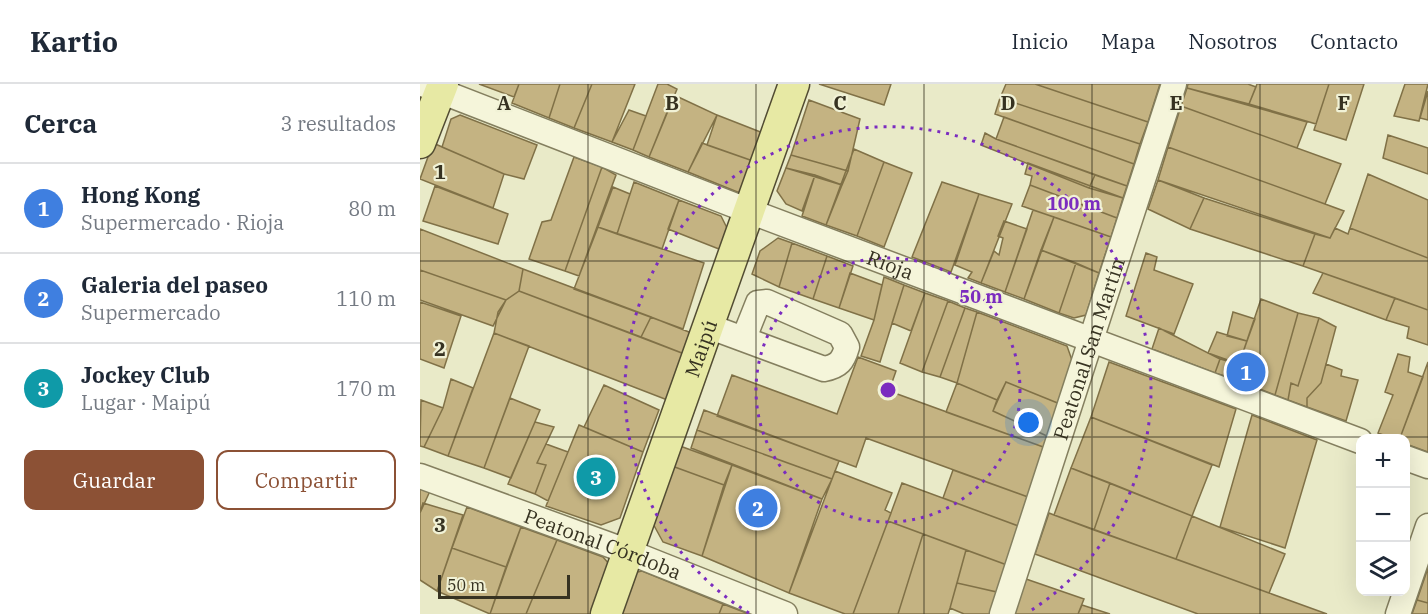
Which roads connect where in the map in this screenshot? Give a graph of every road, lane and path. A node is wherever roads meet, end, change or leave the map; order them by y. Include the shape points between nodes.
1 (794, 84) edge
2 (1174, 84) edge
3 (435, 86) edge
4 (420, 143) edge
5 (749, 212) junction
6 (708, 326) junction
7 (744, 338) dead end
8 (1092, 340) junction
9 (1356, 439) edge
10 (1410, 459) edge
11 (1428, 466) edge
12 (420, 476) edge
13 (1428, 526) edge
14 (628, 552) junction
15 (606, 614) edge
16 (785, 614) edge
17 (1002, 614) edge
18 (1398, 614) edge

1 - 5 main road, Maipú
2 - 8 street, Peatonal San Martín
3 - 4 main road
3 - 5 street, Rioja
5 - 6 main road, Maipú
5 - 8 street, Rioja
6 - 7 street
6 - 14 main road, Maipú
8 - 9 street, Rioja
8 - 17 street, Peatonal San Martín
10 - 11 street
12 - 14 street, Peatonal Córdoba
13 - 18 street
14 - 15 main road, Maipú
14 - 16 street, Peatonal Córdoba

